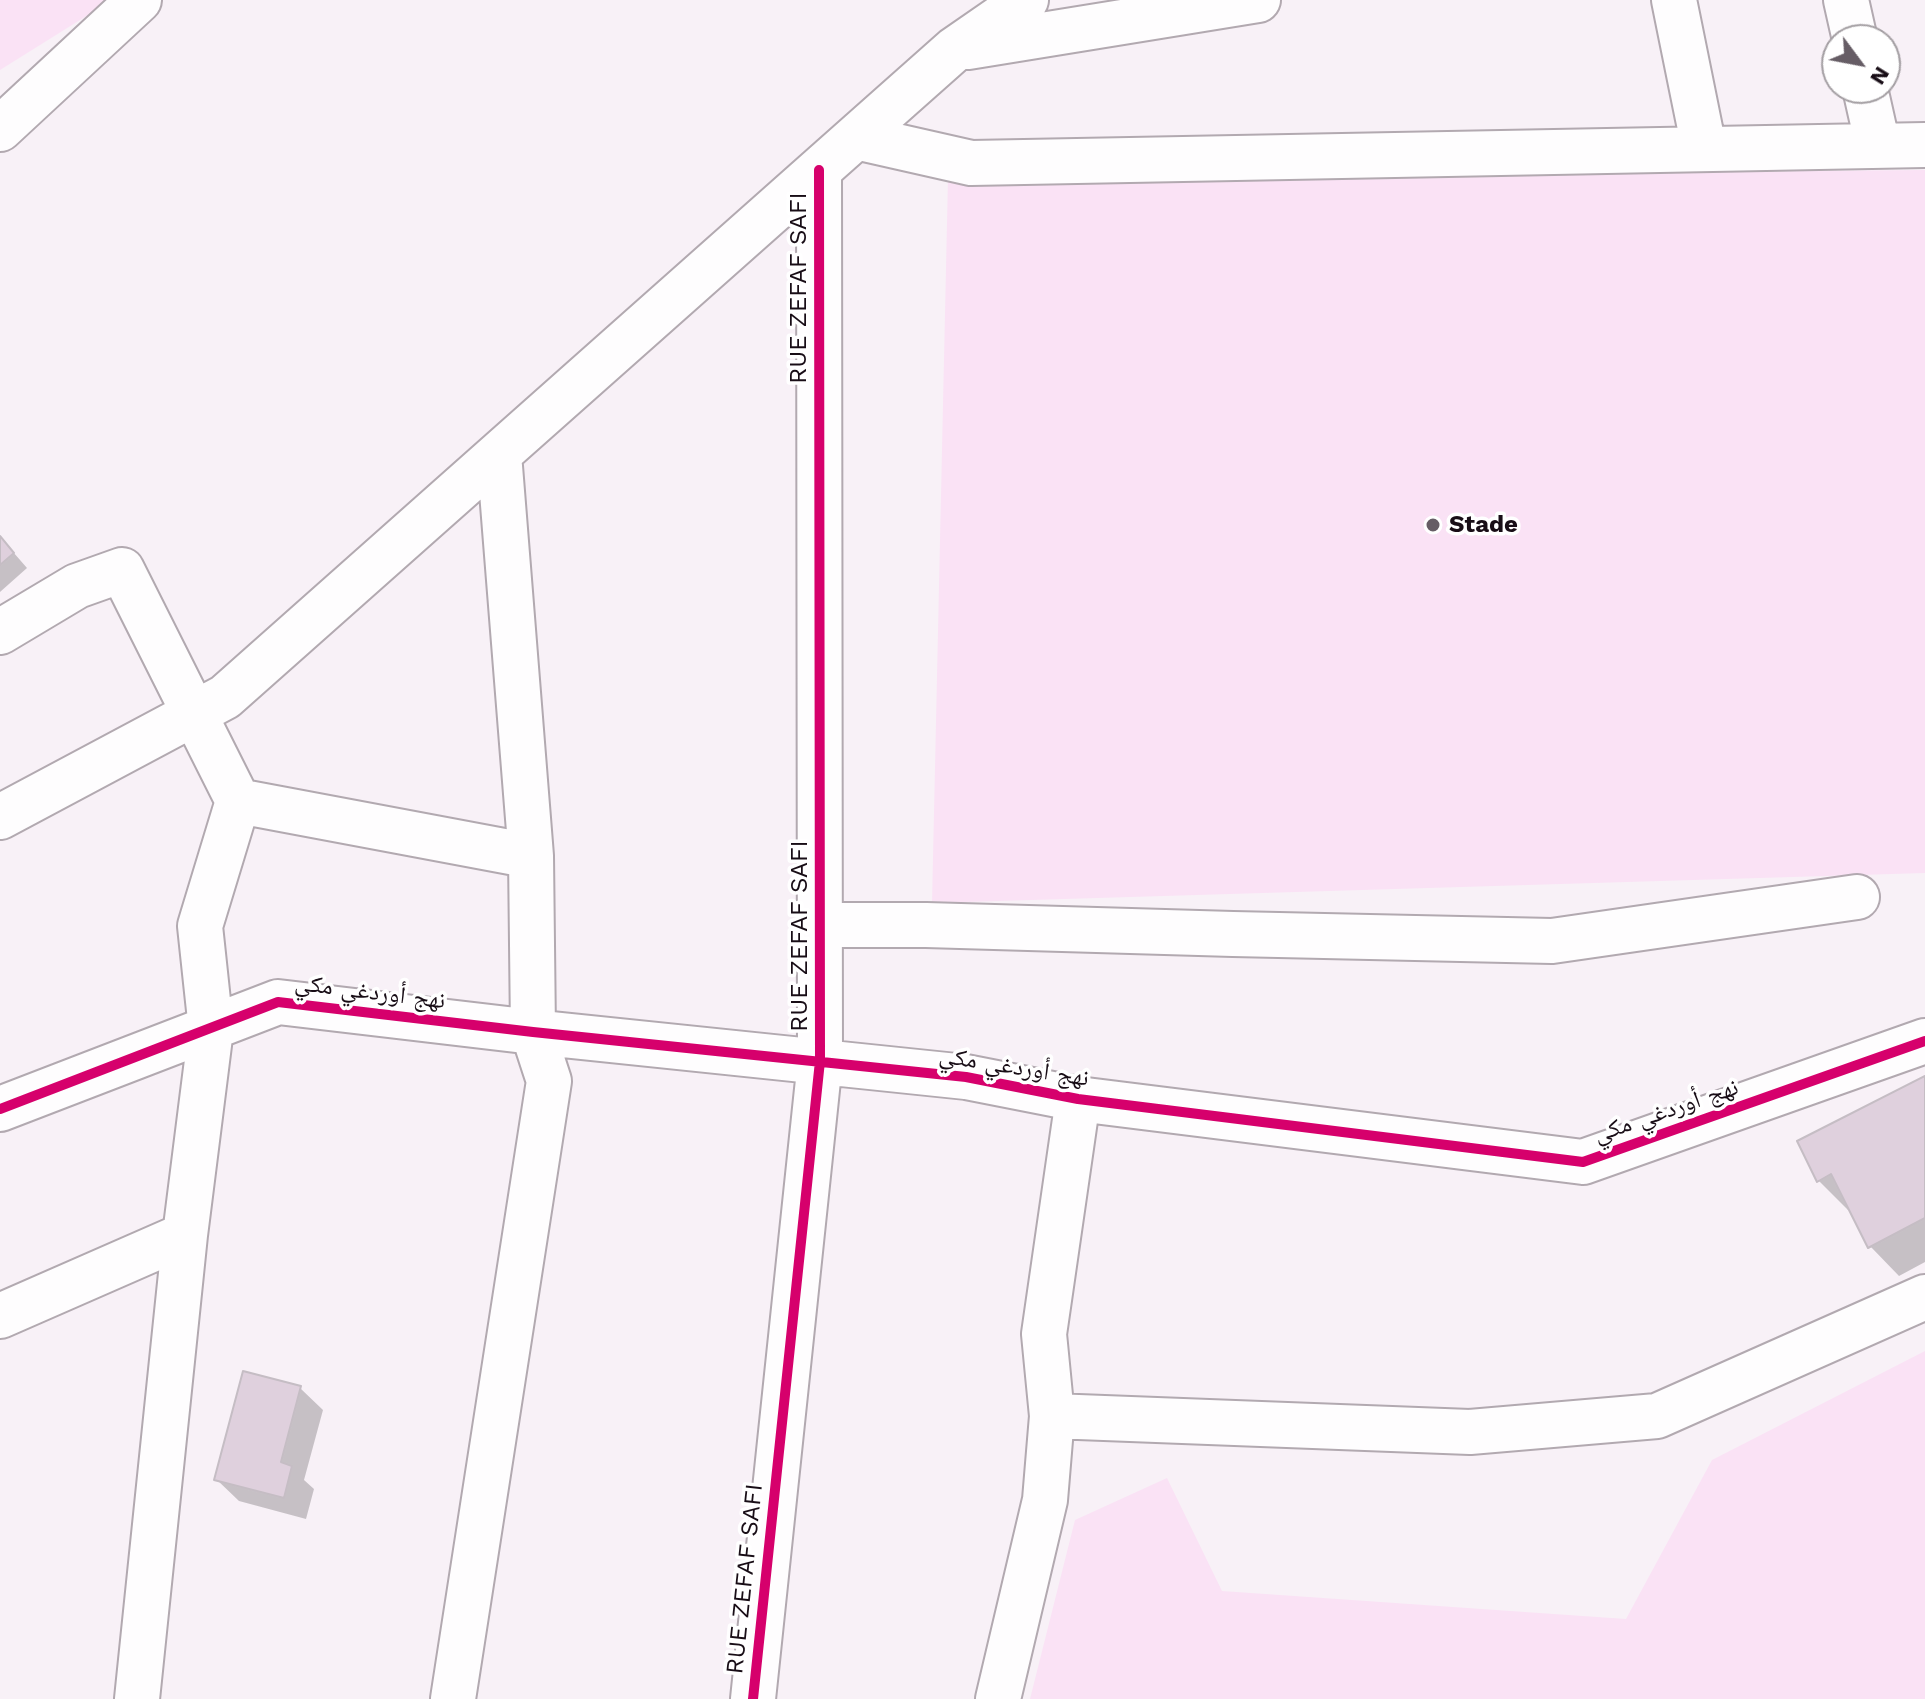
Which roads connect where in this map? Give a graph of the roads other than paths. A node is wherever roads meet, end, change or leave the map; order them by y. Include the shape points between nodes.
1 (139, 0) edge
2 (1026, 0) edge
3 (1258, 0) edge
4 (1674, 0) edge
5 (1846, 0) edge
6 (1851, 24) edge
7 (955, 49) junction
8 (1869, 104) edge
9 (0, 129) edge
10 (856, 137) junction
11 (1925, 145) edge
12 (1878, 146) junction
13 (1704, 148) junction
14 (819, 170) junction
15 (499, 454) junction
16 (0, 632) edge
17 (194, 713) junction
18 (238, 801) junction
19 (0, 817) edge
20 (531, 856) junction
21 (1857, 897) dead end
22 (820, 925) junction
23 (211, 1029) junction
24 (533, 1032) junction
25 (1925, 1041) edge
26 (820, 1061) junction
27 (1078, 1099) junction
28 (0, 1109) edge
29 (185, 1235) junction
30 (1925, 1297) edge
31 (0, 1316) edge
32 (1052, 1416) junction
33 (137, 1699) edge
34 (453, 1699) edge
35 (753, 1699) edge
36 (998, 1699) edge

1 - 9 street
2 - 7 street
3 - 7 street
4 - 13 street
5 - 6 street
7 - 10 street
8 - 12 street
10 - 13 street via 971,163
10 - 14 street
11 - 12 street
12 - 13 street
14 - 15 street
14 - 22 street, RUE ZEFAF SAFI
15 - 17 street via 225,697
15 - 20 street
16 - 17 street via 77,586 122,570
17 - 18 street
17 - 19 street
18 - 20 street
18 - 23 street via 200,926
20 - 24 street
21 - 22 street via 1552,941
22 - 26 street, RUE ZEFAF SAFI
23 - 24 street, نهج أوردغي مكي via 278,1002
23 - 28 street, نهج أوردغي مكي
23 - 29 street
24 - 26 street, نهج أوردغي مكي
24 - 34 street via 549,1081
25 - 27 street, نهج أوردغي مكي via 1583,1162
26 - 27 street, نهج أوردغي مكي via 966,1077
26 - 35 street, RUE ZEFAF SAFI
27 - 32 street via 1044,1334
29 - 31 street
29 - 33 street
30 - 32 street via 1657,1416 1470,1432
32 - 36 street via 1045,1500

